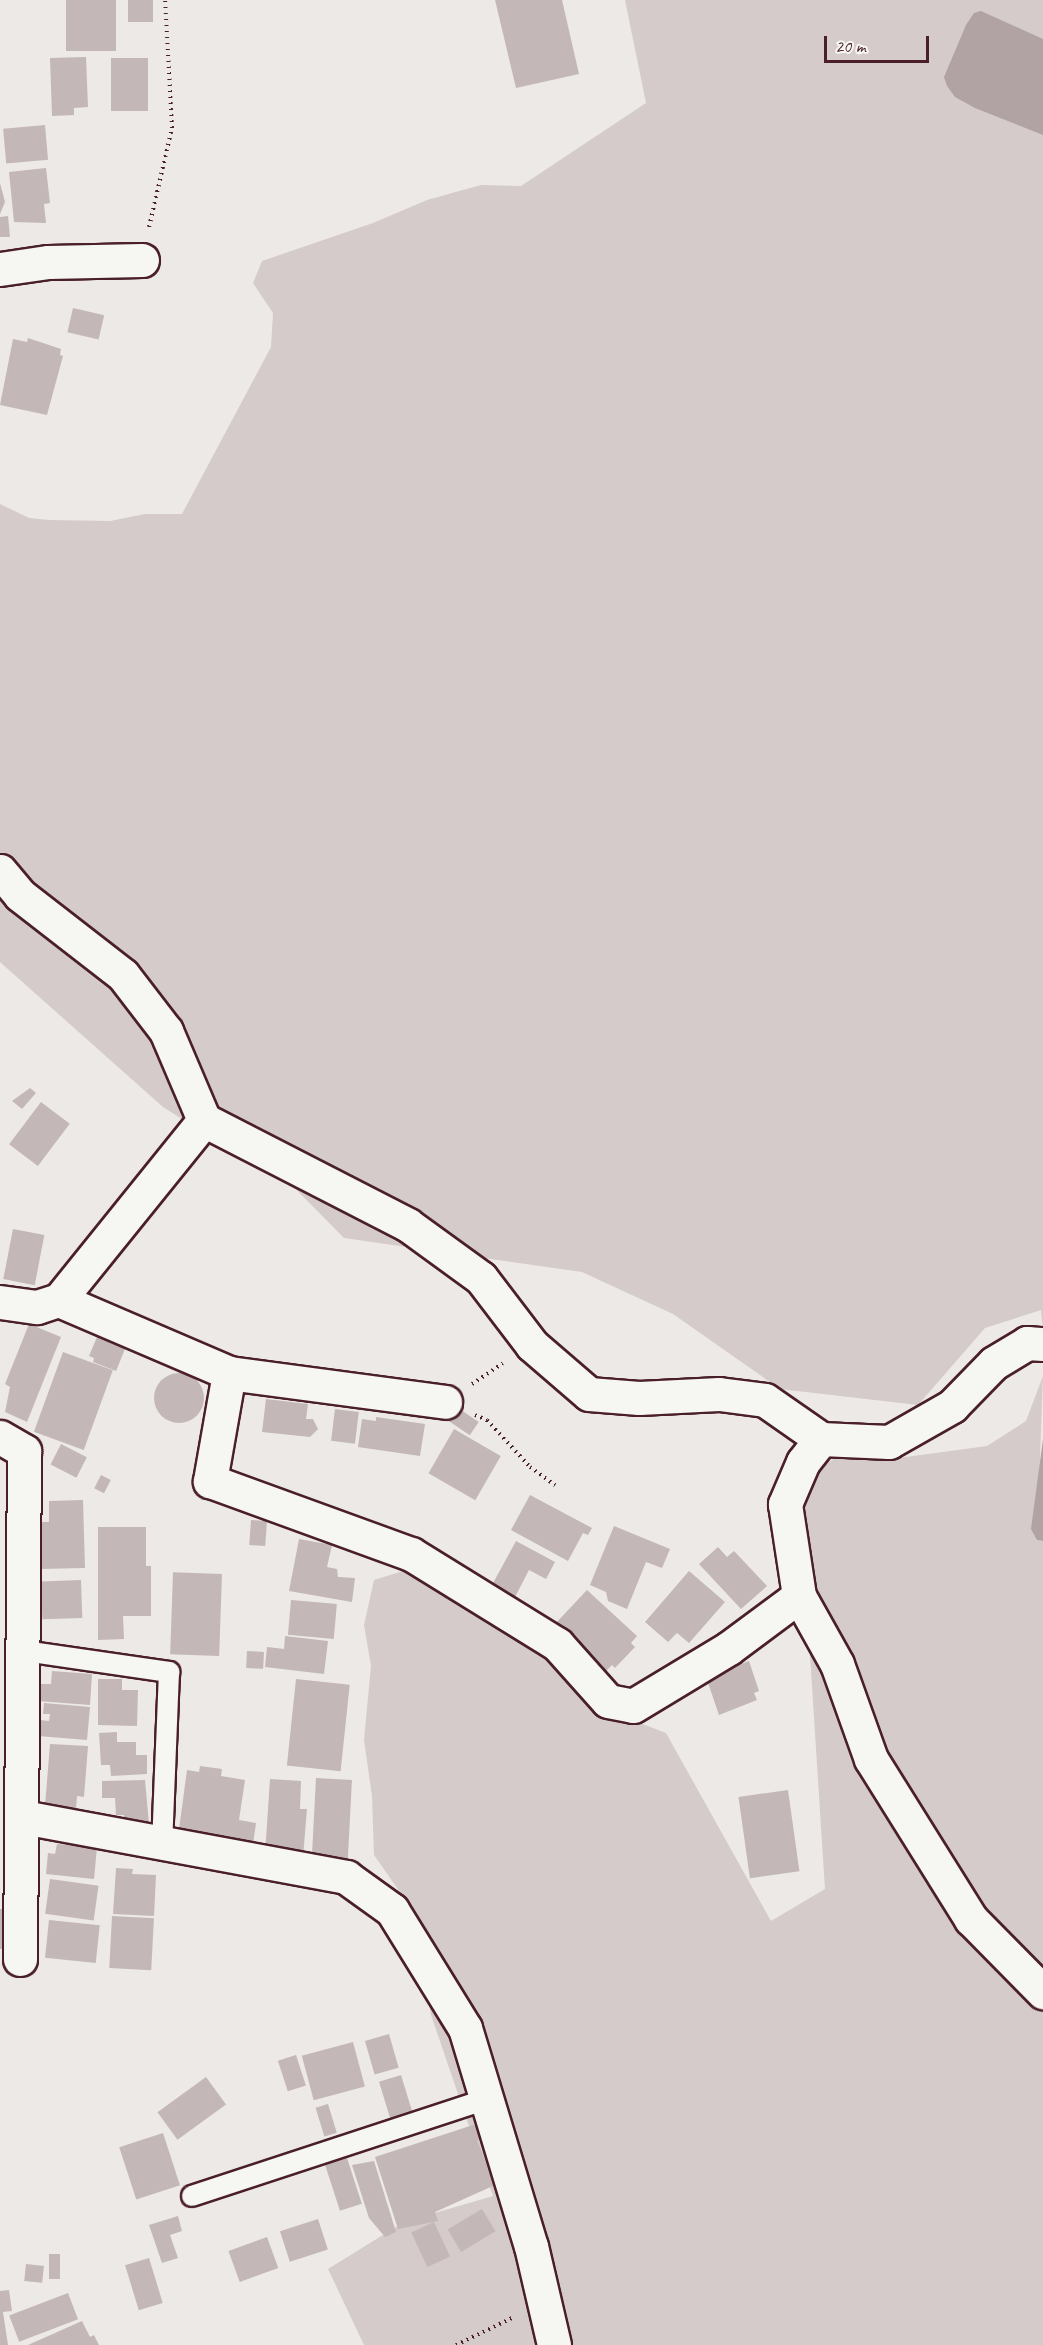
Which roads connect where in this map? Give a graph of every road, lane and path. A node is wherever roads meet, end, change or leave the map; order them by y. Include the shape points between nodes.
1 (165, 0) edge
2 (142, 260) joint
3 (0, 269) edge
4 (0, 871) edge
5 (204, 1120) junction
6 (59, 1300) junction
7 (0, 1303) edge
8 (1043, 1344) edge
9 (532, 1346) junction
10 (229, 1373) junction
11 (446, 1402) junction
12 (0, 1437) edge
13 (821, 1439) junction
14 (555, 1485) dead end
15 (799, 1596) junction
16 (25, 1651) junction
17 (23, 1817) junction
18 (162, 1846) junction
19 (20, 1959) dead end
20 (1043, 1992) edge
21 (486, 2099) junction
22 (192, 2196) dead end
23 (544, 2303) junction
24 (456, 2345) edge
25 (554, 2345) edge

1 - 2 path via 172,128
2 - 3 street via 48,262
4 - 5 street via 20,895 123,975 166,1031
5 - 6 street
5 - 9 street via 408,1225 481,1278
6 - 7 street via 37,1307
6 - 10 street
8 - 13 street via 1027,1343 1010,1353 952,1406 889,1443
9 - 11 path
9 - 13 street via 589,1394 639,1398 718,1394 765,1400
10 - 11 street
10 - 15 street via 210,1481 411,1554 557,1644 608,1701 633,1706 729,1647
11 - 14 path via 487,1420 530,1467
12 - 16 street via 24,1451
13 - 15 street via 803,1462 785,1504
15 - 20 street via 837,1664 871,1759 971,1919
16 - 17 street
16 - 18 lane via 170,1672
17 - 18 street
17 - 19 street
18 - 21 street via 346,1877 393,1910 465,2028
21 - 22 lane
21 - 23 street
23 - 24 path
23 - 25 street

